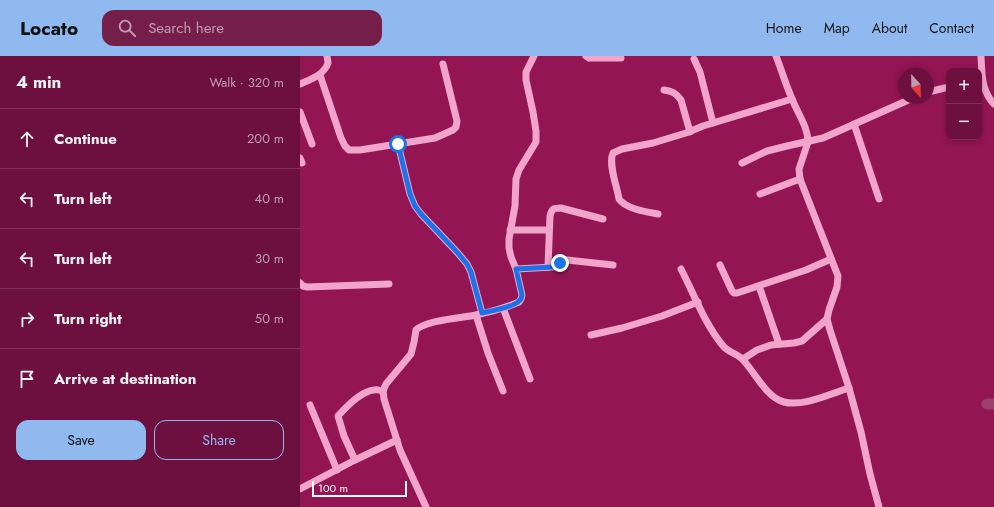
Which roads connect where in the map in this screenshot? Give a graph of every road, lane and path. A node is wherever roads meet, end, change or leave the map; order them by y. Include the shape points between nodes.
1 (327, 56) edge
2 (534, 56) edge
3 (586, 56) edge
4 (776, 56) edge
5 (981, 56) edge
6 (622, 58) dead end
7 (694, 59) dead end
8 (443, 64) dead end
9 (980, 68) edge
10 (320, 75) junction
11 (982, 81) edge
12 (300, 84) edge
13 (946, 88) edge
14 (664, 90) dead end
15 (934, 91) edge
16 (792, 99) junction
17 (899, 104) edge
18 (994, 104) edge
19 (300, 112) edge
20 (713, 123) junction
21 (854, 124) junction
22 (690, 132) junction
23 (808, 142) junction
24 (312, 144) dead end
25 (398, 144) junction
26 (742, 164) dead end
27 (800, 179) junction
28 (760, 194) dead end
29 (879, 199) dead end
30 (658, 214) dead end
31 (603, 219) dead end
32 (510, 230) junction
33 (549, 230) junction
34 (831, 259) junction
35 (612, 265) dead end
36 (720, 265) dead end
37 (548, 267) junction
38 (516, 269) junction
39 (681, 269) dead end
40 (300, 283) edge
41 (389, 284) dead end
42 (759, 286) junction
43 (698, 302) junction
44 (503, 308) junction
45 (479, 314) junction
46 (828, 319) junction
47 (591, 334) dead end
48 (779, 344) junction
49 (743, 359) junction
50 (530, 379) dead end
51 (849, 388) junction
52 (383, 390) junction
53 (503, 391) dead end
54 (310, 405) dead end
55 (396, 440) junction
56 (355, 460) junction
57 (337, 470) junction
58 (300, 489) edge
59 (426, 507) edge
60 (879, 507) edge

1 - 10 street via 328,63
2 - 32 street via 526,72 526,80 536,142 516,179 515,206
3 - 6 street
4 - 16 street
5 - 9 street
7 - 20 street via 700,72
8 - 25 street via 457,121 456,127 435,138
10 - 12 street
10 - 25 street via 347,149 351,151
11 - 18 street via 988,97
13 - 15 street
14 - 22 street via 673,92 681,100
16 - 20 street
16 - 23 street via 806,129
17 - 21 street
19 - 24 street
20 - 22 street
21 - 23 street
21 - 29 street
22 - 30 street via 622,149 611,156 621,202 642,211
23 - 26 street via 767,151
23 - 27 street via 799,169
25 - 45 street via 415,206 467,264 473,278
27 - 28 street
27 - 34 street
31 - 33 street via 556,208 551,211
32 - 33 street
32 - 38 street via 509,248
33 - 37 street
34 - 42 street
34 - 46 street via 838,276
35 - 37 street via 567,260
36 - 42 street via 734,293
37 - 38 street
38 - 44 street via 521,300
39 - 43 street
40 - 41 street via 307,287
42 - 48 street
43 - 47 street via 622,328
43 - 49 street via 724,347
44 - 45 street
44 - 50 street
45 - 52 street via 419,327 416,330 411,354
45 - 53 street via 488,353
46 - 48 street via 802,341
46 - 51 street
48 - 49 street via 757,350
49 - 51 street via 768,392 784,402 805,402
51 - 60 street
52 - 55 street
52 - 56 street via 375,389 362,395 338,416
54 - 57 street
55 - 56 street
55 - 59 street
56 - 57 street
57 - 58 street

